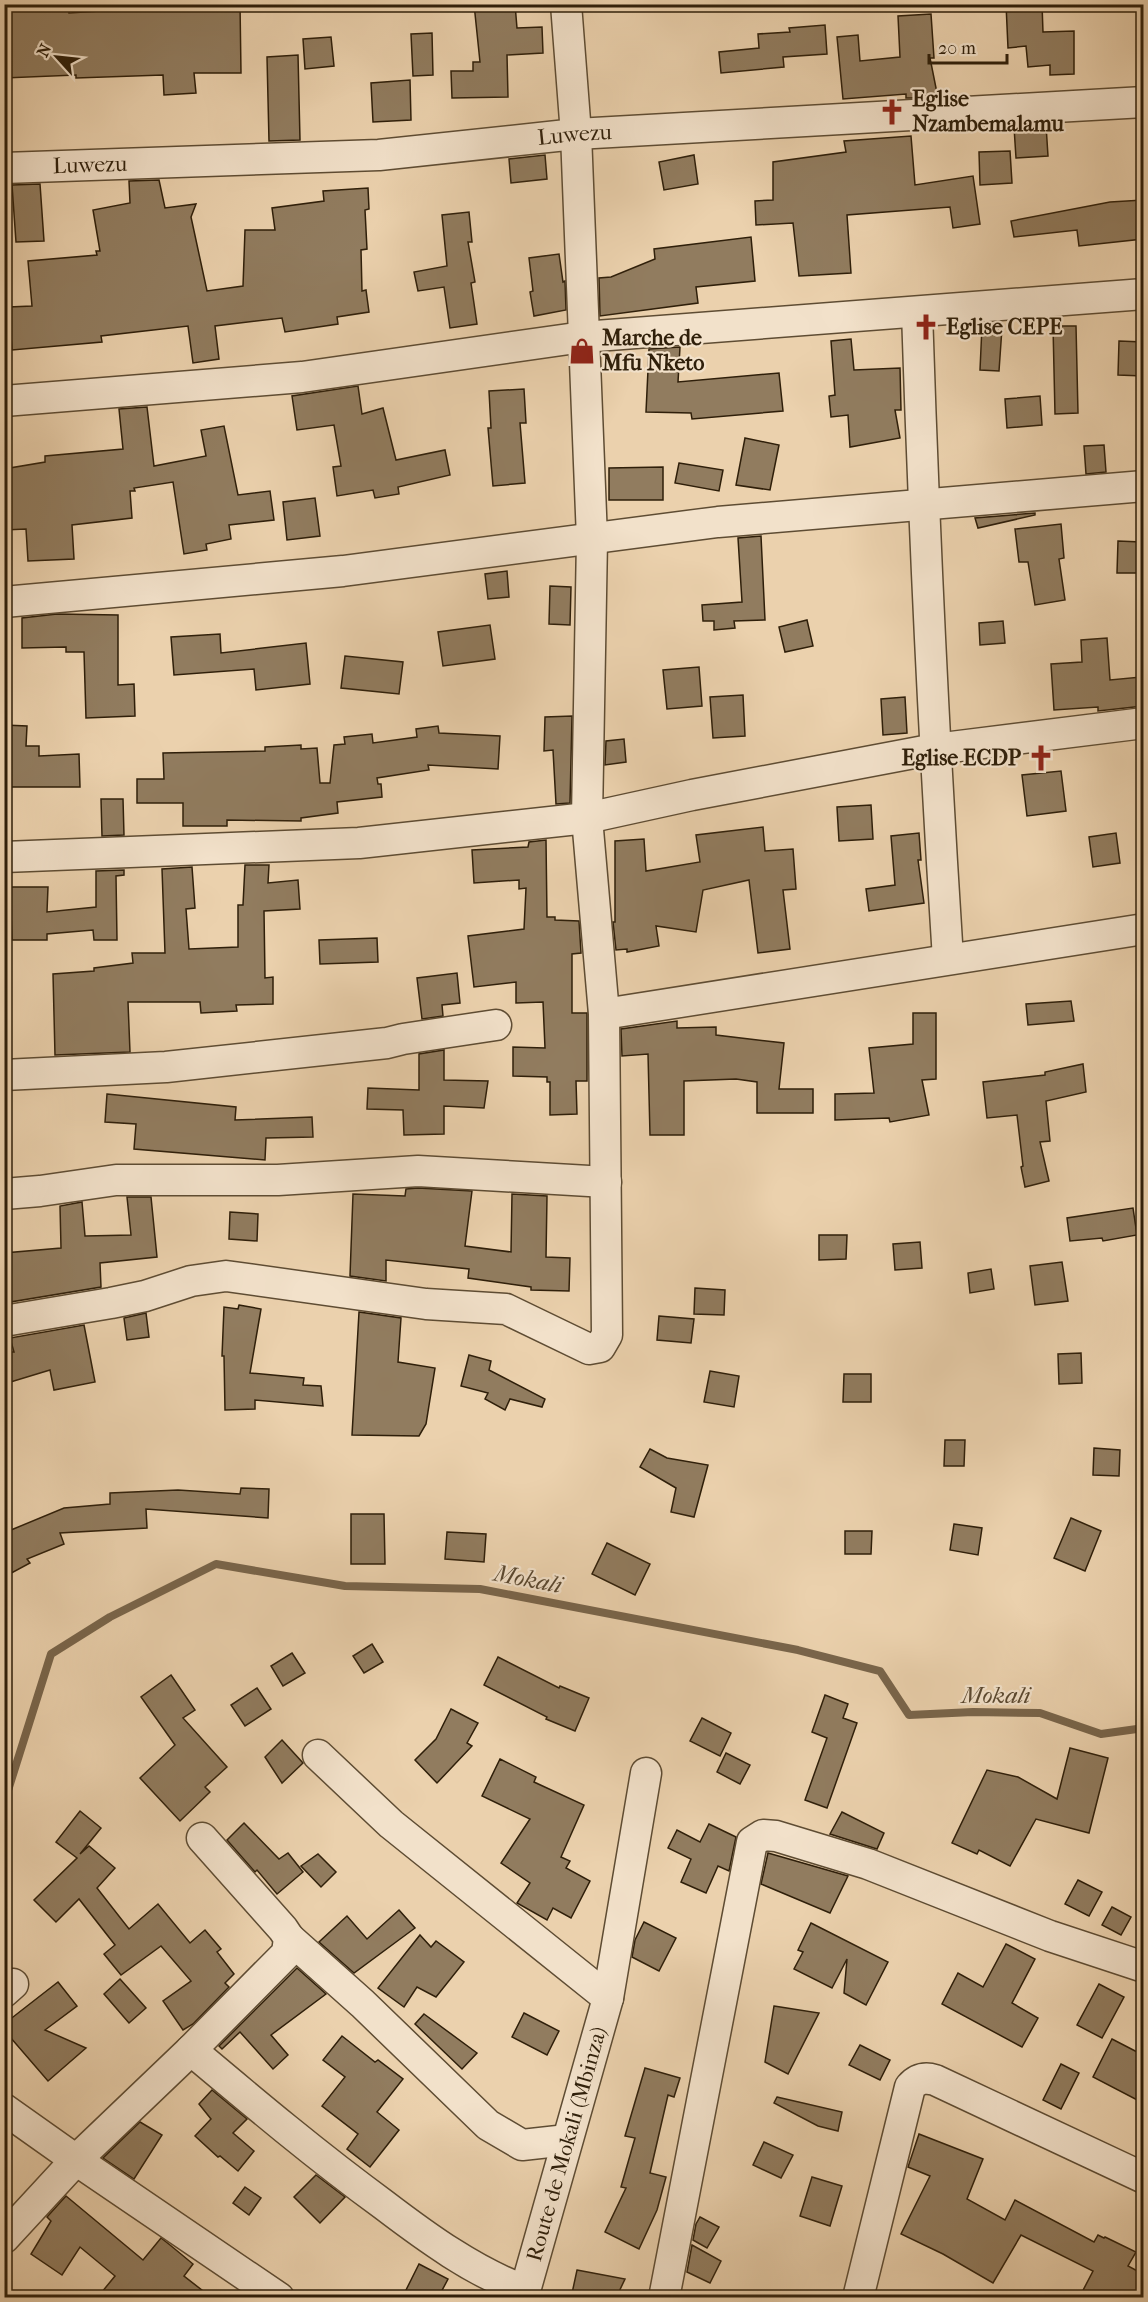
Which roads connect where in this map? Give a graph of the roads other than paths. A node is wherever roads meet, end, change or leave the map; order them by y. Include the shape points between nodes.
1 (566, 4) edge
2 (1143, 102) edge
3 (576, 134) junction
4 (4, 168) edge
5 (1143, 294) edge
6 (917, 312) junction
7 (583, 337) junction
8 (4, 401) edge
9 (1143, 486) edge
10 (923, 505) junction
11 (592, 539) junction
12 (4, 602) edge
13 (1143, 723) edge
14 (935, 749) junction
15 (587, 818) junction
16 (4, 857) edge
17 (1143, 929) edge
18 (948, 959) junction
19 (604, 1014) junction
20 (496, 1025) dead end
21 (4, 1075) edge
22 (606, 1182) junction
23 (4, 1194) edge
24 (4, 1321) edge
25 (318, 1755) dead end
26 (646, 1773) dead end
27 (202, 1838) dead end
28 (290, 1938) junction
29 (1143, 1967) edge
30 (608, 1998) junction
31 (191, 2050) junction
32 (4, 2109) edge
33 (567, 2140) junction
34 (76, 2160) junction
35 (1143, 2178) edge
36 (4, 2238) edge
37 (523, 2294) edge
38 (279, 2298) edge
39 (664, 2298) edge
40 (858, 2298) edge

1 - 3 street
2 - 3 street, Luwezu
3 - 4 street, Luwezu via 379,155
3 - 7 street
5 - 6 street
6 - 7 street
6 - 10 street
7 - 8 street via 302,377
7 - 11 street
9 - 10 street
10 - 11 street via 718,522
10 - 14 street
11 - 12 street via 343,571
11 - 15 street
13 - 14 street
14 - 15 street
14 - 18 street
15 - 16 street via 359,843
15 - 19 street
17 - 18 street
18 - 19 street
19 - 22 street
20 - 21 street via 387,1043 166,1068
22 - 23 street via 418,1171 278,1180 117,1180
22 - 24 street via 607,1335 600,1347 589,1349 506,1309 426,1304 226,1276 191,1281 111,1303
25 - 30 street via 391,1824
26 - 30 street, Route de Mokali (Mbinza)
27 - 28 street
28 - 31 street via 287,1953
28 - 33 street via 488,2125 522,2145
29 - 39 street via 1050,1936 868,1864 763,1834 752,1842
30 - 33 street, Route de Mokali (Mbinza)
31 - 34 street
31 - 37 street via 425,2236
32 - 34 street
33 - 37 street, Route de Mokali (Mbinza)
34 - 36 street
34 - 38 street
35 - 40 street via 935,2080 915,2081 910,2087

